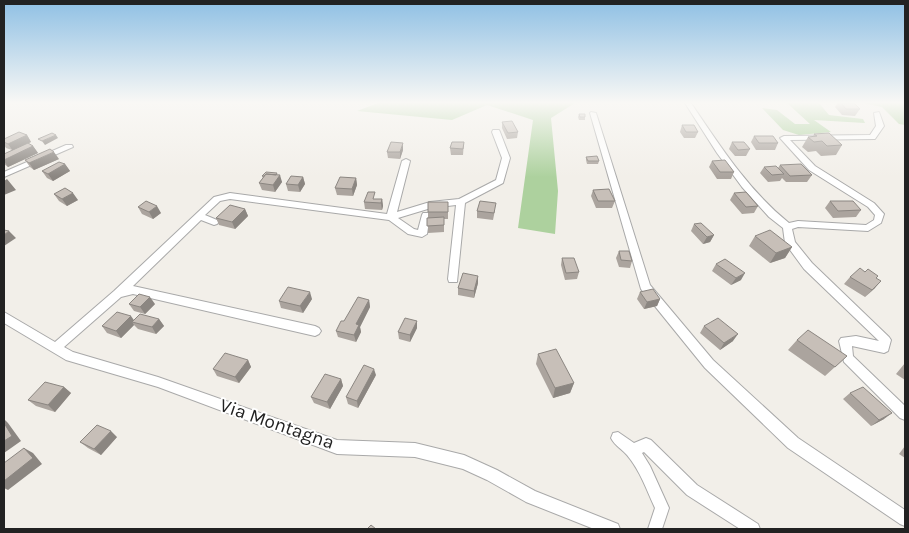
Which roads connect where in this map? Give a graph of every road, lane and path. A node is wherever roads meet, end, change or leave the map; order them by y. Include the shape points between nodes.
1 (597, 128) edge
2 (705, 128) edge
3 (879, 128) edge
4 (496, 132) dead end
5 (69, 147) dead end
6 (406, 161) dead end
7 (4, 175) edge
8 (462, 202) junction
9 (200, 216) junction
10 (426, 216) edge
11 (390, 217) junction
12 (214, 222) edge
13 (787, 227) junction
14 (453, 279) dead end
15 (118, 294) junction
16 (4, 316) edge
17 (315, 331) dead end
18 (55, 348) junction
19 (905, 414) edge
20 (618, 438) dead end
21 (632, 450) junction
22 (905, 519) edge
23 (613, 529) edge
24 (655, 529) edge
25 (753, 529) edge

1 - 22 street via 645,286 709,364 793,443
2 - 13 street via 752,196
3 - 13 street via 872,137 784,138 812,168 871,204 880,214 878,221 868,228 798,224
4 - 8 street via 506,158 500,181
5 - 7 street
6 - 11 street
8 - 11 street via 430,205
8 - 14 street
9 - 11 street via 217,199 230,196
9 - 12 street
9 - 15 street
10 - 11 street via 422,234 411,232
13 - 19 street via 790,243 808,266 885,340 884,348 845,341 848,358
15 - 17 street via 133,290
15 - 18 street
16 - 18 street, Via Montagna
18 - 23 street, Via Montagna via 70,356 158,382 337,447 415,450 464,462 531,497
20 - 21 street
21 - 24 street via 662,508
21 - 25 street via 646,445 692,490

